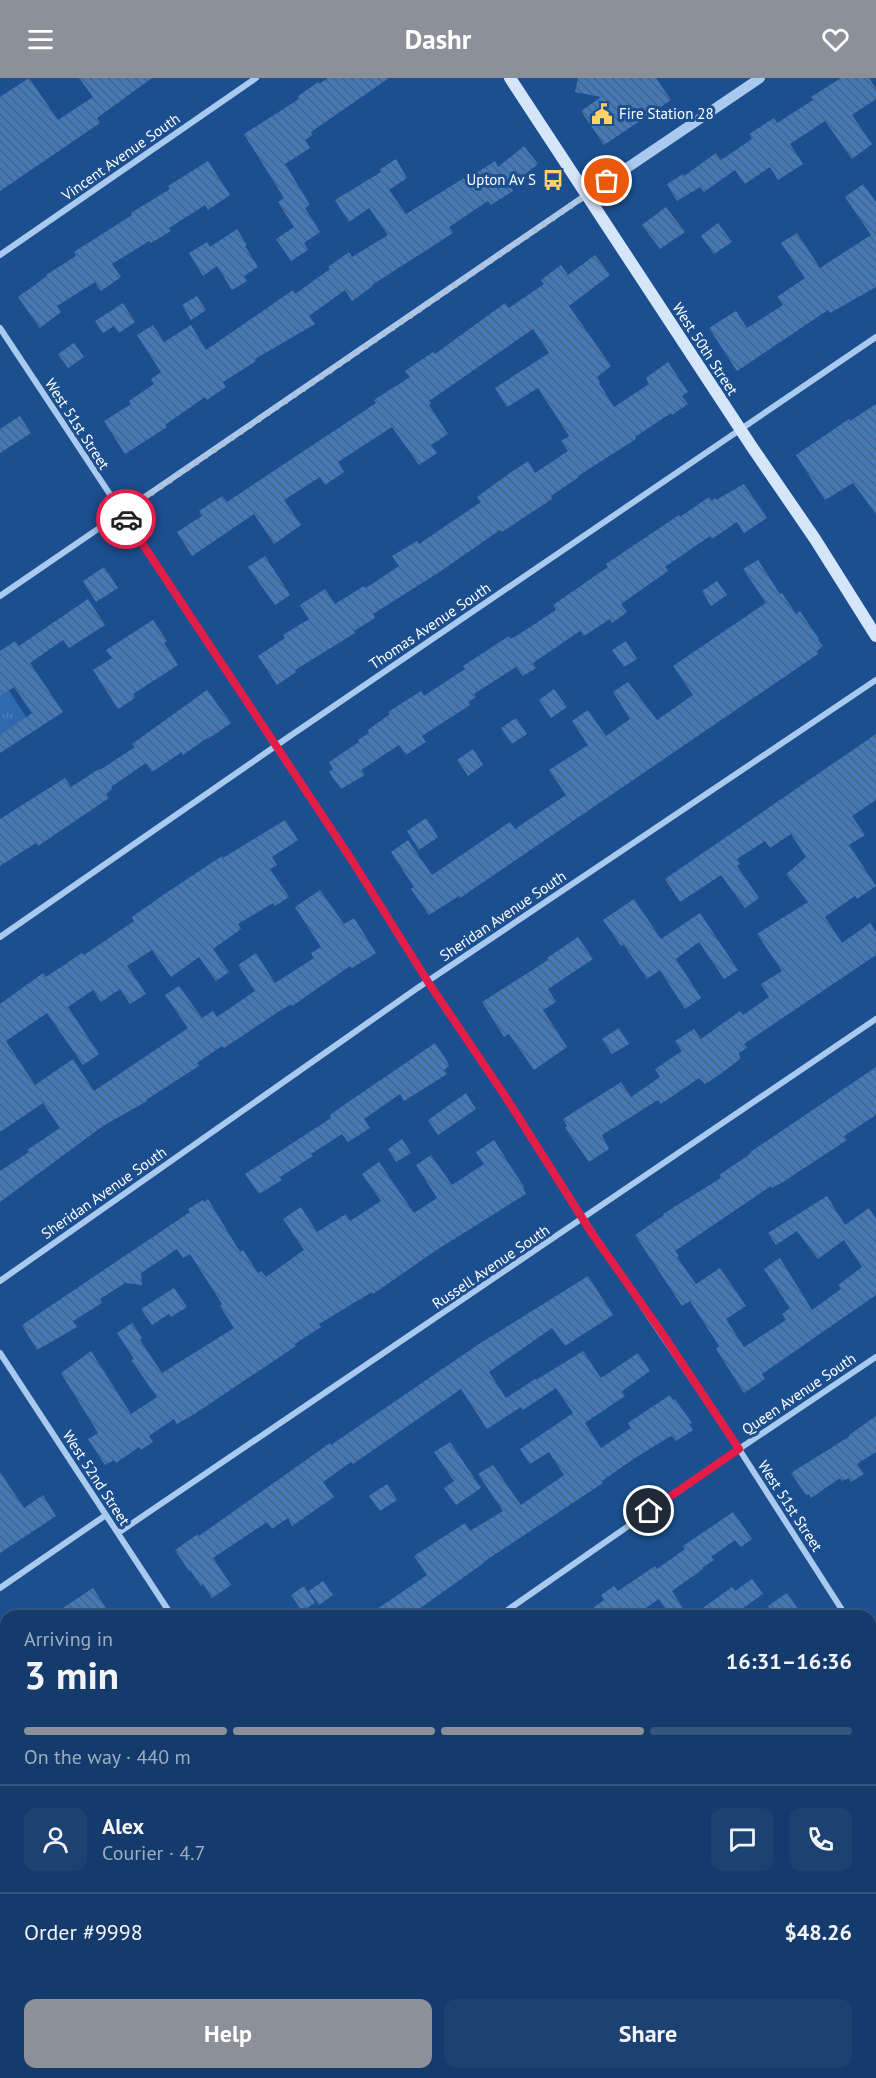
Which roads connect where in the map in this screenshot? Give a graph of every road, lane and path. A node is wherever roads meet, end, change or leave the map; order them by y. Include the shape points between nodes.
1 (256, 78) edge
2 (510, 78) edge
3 (760, 78) edge
4 (587, 195) junction
5 (0, 255) edge
6 (0, 328) edge
7 (876, 337) edge
8 (741, 429) junction
9 (122, 513) junction
10 (0, 596) edge
11 (876, 636) edge
12 (876, 680) edge
13 (276, 745) junction
14 (0, 937) edge
15 (428, 982) junction
16 (876, 1019) edge
17 (583, 1219) junction
18 (0, 1281) edge
19 (0, 1353) edge
20 (876, 1357) edge
21 (739, 1449) junction
22 (106, 1515) junction
23 (118, 1533) junction
24 (0, 1588) edge
25 (168, 1610) edge
26 (508, 1610) edge
27 (842, 1610) edge

1 - 5 street, Vincent Avenue South
2 - 4 main road, West 50th Street
3 - 4 street
4 - 8 main road, West 50th Street
4 - 9 street
6 - 9 street, West 51st Street
7 - 8 street, Thomas Avenue South
8 - 11 main road, West 50th Street
8 - 13 street, Thomas Avenue South
9 - 10 street
9 - 13 street, West 51st Street
12 - 15 street, Sheridan Avenue South
13 - 14 street, Thomas Avenue South
13 - 15 street, West 51st Street
15 - 17 street, West 51st Street
15 - 18 street, Sheridan Avenue South
16 - 17 street, Russell Avenue South
17 - 21 street, West 51st Street
17 - 23 street, Russell Avenue South
19 - 22 street, West 52nd Street
20 - 21 street, Queen Avenue South
21 - 26 street, Queen Avenue South
21 - 27 street, West 51st Street
22 - 23 street, West 52nd Street
22 - 24 street
23 - 25 street, West 52nd Street

